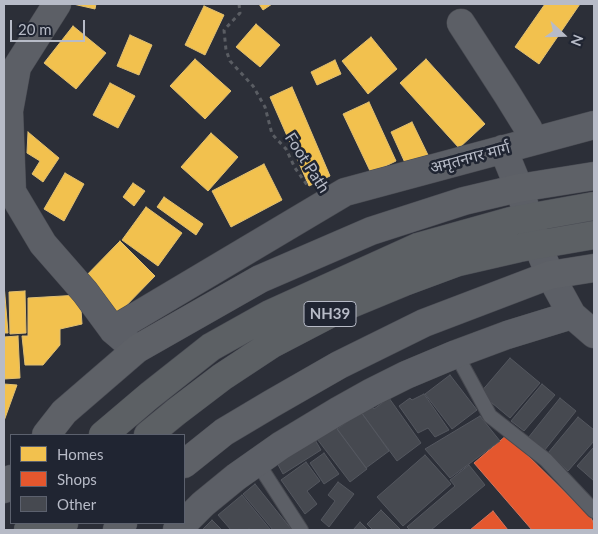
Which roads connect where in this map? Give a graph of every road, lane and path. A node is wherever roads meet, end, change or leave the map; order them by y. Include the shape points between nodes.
1 (57, 4) edge
2 (239, 4) edge
3 (462, 23) dead end
4 (10, 67) edge
5 (594, 125) edge
6 (533, 141) junction
7 (503, 149) junction
8 (594, 176) edge
9 (519, 188) junction
10 (594, 206) edge
11 (320, 207) junction
12 (528, 219) junction
13 (594, 235) edge
14 (537, 244) junction
15 (594, 268) edge
16 (550, 275) junction
17 (572, 315) junction
18 (113, 330) junction
19 (594, 334) edge
20 (137, 349) junction
21 (456, 354) junction
22 (47, 434) edge
23 (104, 434) edge
24 (149, 434) edge
25 (257, 462) junction
26 (185, 463) edge
27 (594, 511) edge
28 (185, 522) edge
29 (301, 530) edge

1 - 4 street
2 - 11 path, Foot Path via 240,13 224,30 230,61 254,86 265,107 272,134 286,149
3 - 6 street
4 - 18 street via 12,192 43,244
5 - 6 street, अमृतनगर मार्ग
6 - 7 street, अमृतनगर मार्ग
7 - 9 street
7 - 11 street, अमृतनगर मार्ग via 346,192
8 - 9 main road
9 - 12 street
9 - 20 main road via 464,201 371,231 260,279
10 - 12 highway, NH39
11 - 18 street, अमृतनगर मार्ग
12 - 14 street
12 - 23 highway, NH39 via 418,247 270,314 211,348
13 - 14 highway, NH39
14 - 16 street
14 - 24 highway, NH39 via 458,262 341,308 272,344 222,377
15 - 16 main road
16 - 17 street
16 - 26 main road via 424,322 339,365 224,432
17 - 19 street
17 - 21 street
18 - 20 street
20 - 22 main road via 64,412
21 - 25 street via 372,392
21 - 27 lane via 490,416 546,460
25 - 28 street
25 - 29 lane

